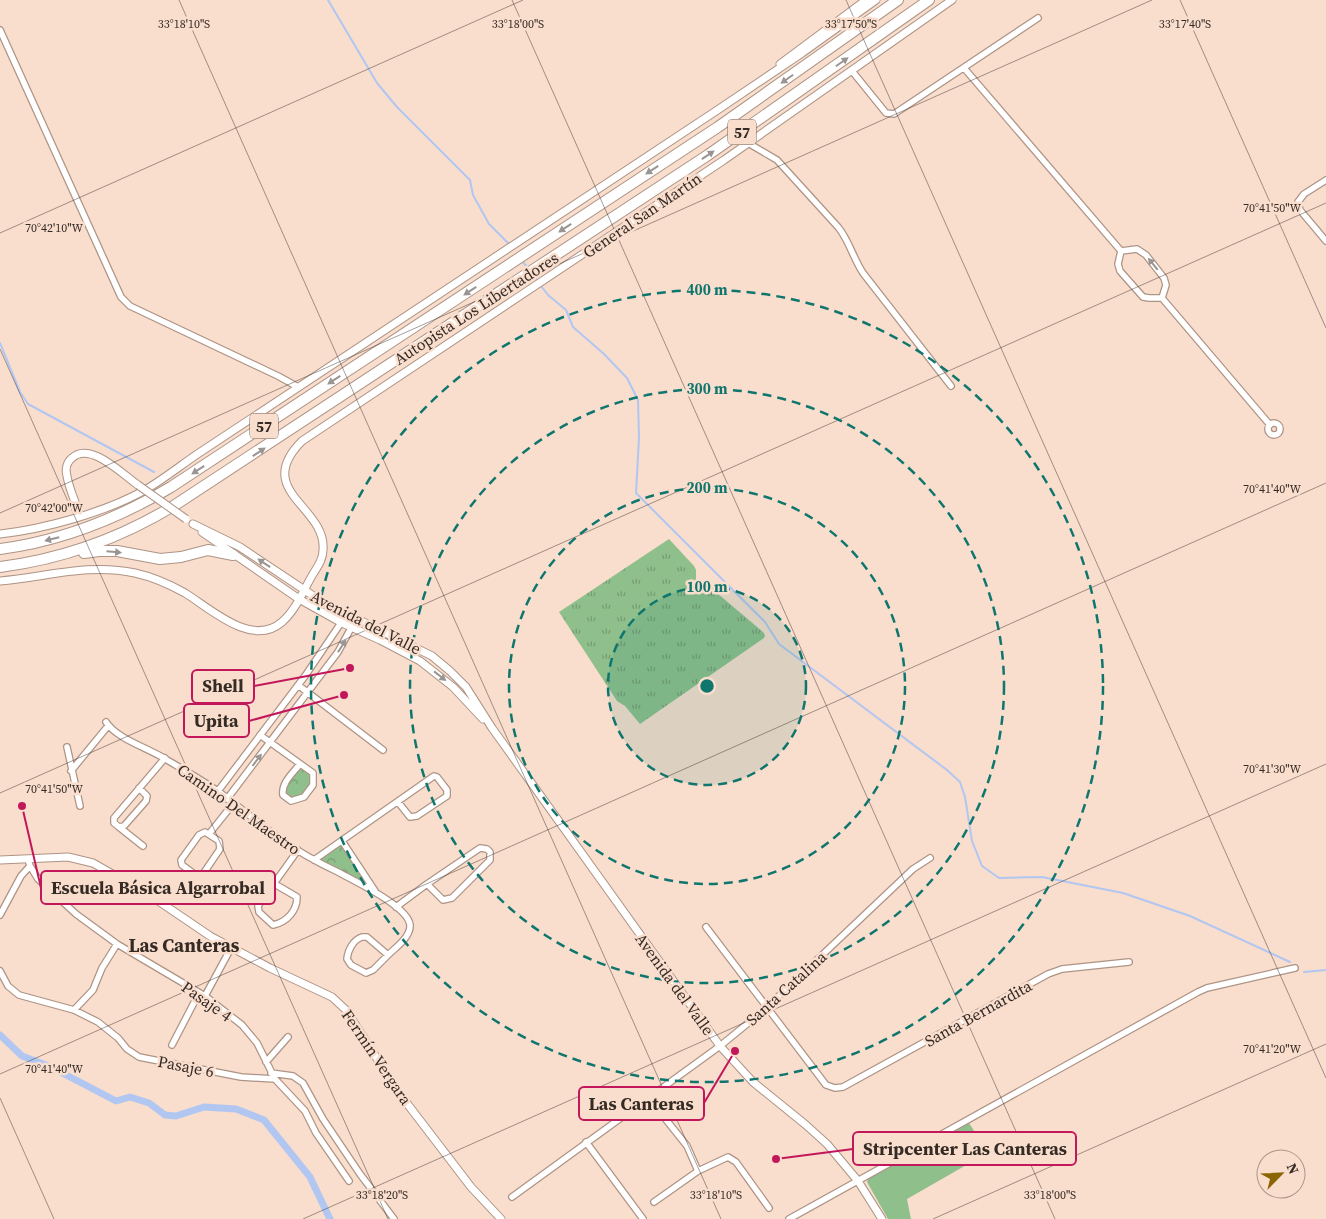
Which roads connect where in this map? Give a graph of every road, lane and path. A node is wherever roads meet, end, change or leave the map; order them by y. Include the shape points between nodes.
1 (866, 0) edge
2 (876, 0) edge
3 (898, 0) edge
4 (929, 0) edge
5 (952, 0) edge
6 (1038, 18) dead end
7 (0, 30) edge
8 (964, 68) junction
9 (852, 71) junction
10 (764, 77) junction
11 (748, 143) junction
12 (1326, 180) edge
13 (1326, 241) edge
14 (1121, 251) junction
15 (1162, 298) junction
16 (951, 386) dead end
17 (298, 387) junction
18 (1270, 424) dead end
19 (80, 516) junction
20 (193, 524) junction
21 (0, 534) edge
22 (0, 549) edge
23 (233, 554) junction
24 (49, 558) junction
25 (0, 567) edge
26 (0, 581) edge
27 (304, 590) junction
28 (299, 599) junction
29 (347, 614) junction
30 (358, 619) junction
31 (342, 623) junction
32 (351, 628) junction
33 (298, 685) junction
34 (307, 692) junction
35 (492, 728) junction
36 (260, 735) junction
37 (270, 742) junction
38 (67, 747) dead end
39 (383, 750) dead end
40 (165, 758) junction
41 (300, 764) junction
42 (71, 771) junction
43 (139, 788) junction
44 (218, 791) junction
45 (227, 799) junction
46 (398, 802) junction
47 (233, 804) junction
48 (80, 806) dead end
49 (119, 827) junction
50 (209, 834) junction
51 (342, 841) junction
52 (143, 846) dead end
53 (298, 850) junction
54 (930, 858) dead end
55 (0, 860) edge
56 (314, 860) junction
57 (29, 863) junction
58 (197, 876) junction
59 (273, 883) junction
60 (427, 884) junction
61 (376, 892) junction
62 (224, 900) dead end
63 (396, 907) junction
64 (0, 915) edge
65 (706, 927) dead end
66 (117, 944) junction
67 (231, 948) junction
68 (388, 955) junction
69 (1129, 962) dead end
70 (1295, 968) dead end
71 (0, 971) edge
72 (202, 994) junction
73 (767, 1008) junction
74 (74, 1010) junction
75 (288, 1037) dead end
76 (172, 1045) dead end
77 (720, 1046) junction
78 (266, 1062) junction
79 (271, 1073) junction
80 (274, 1079) junction
81 (648, 1097) junction
82 (586, 1142) junction
83 (698, 1170) junction
84 (858, 1180) junction
85 (349, 1181) dead end
86 (512, 1197) dead end
87 (654, 1202) dead end
88 (769, 1208) dead end
89 (394, 1219) edge
90 (501, 1219) edge
91 (643, 1219) edge
92 (789, 1219) edge
93 (882, 1219) edge

1 - 10 street
2 - 10 street
3 -> 22 highway, Autopista Los Libertadores / 57 via 734,116 148,501 113,519 72,534
24 -> 4 highway, Autopista Los Libertadores / 57 via 112,538 176,505 742,132
5 - 9 street, General San Martín
6 - 8 street
7 - 17 street via 125,302
8 - 9 street via 891,115
8 - 14 street
9 - 11 street, General San Martín
10 - 17 street
11 - 16 street via 777,160 838,226 863,273
11 - 27 street, General San Martín via 311,434 293,450 286,468 288,487 317,524 324,544 320,562
12 - 13 street via 1304,194 1298,202 1300,210
14 - 15 street via 1118,267 1136,289 1145,298
15 -> 14 street via 1166,285 1164,278 1146,255 1137,249
15 - 18 street
17 - 19 street via 148,489
19 - 20 street, Avenida del Valle, bridge via 66,475 68,462 85,452 98,456
19 - 21 street via 47,526
20 - 23 street, Avenida del Valle
27 -> 20 street, Avenida del Valle via 240,547
24 -> 23 highway via 108,551 160,559 208,550
23 - 28 street, Avenida del Valle
24 - 25 highway, Autopista Los Libertadores / 57
26 - 28 street, General San Martín via 86,569 134,573 167,584 238,626 258,631 281,623
27 - 28 street, General San Martín
27 - 29 street, Avenida del Valle
28 - 31 street, Avenida del Valle
29 - 30 street, Avenida del Valle
29 - 31 street
30 - 32 street
30 - 35 street, Avenida del Valle via 442,663 466,687
31 - 32 street, Avenida del Valle
31 - 33 street
34 -> 32 street via 338,652
32 -> 35 street, Avenida del Valle via 397,648 429,668 457,691
33 - 34 street
33 - 36 street
34 - 37 street
34 - 39 street
35 - 77 street, Avenida del Valle
36 - 37 street
36 - 44 street
37 - 41 street
45 -> 37 street
38 - 42 street
40 - 42 street, Camino Del Maestro via 116,733 107,724
40 - 43 street
40 - 44 street, Camino Del Maestro
41 - 41 street via 282,790 291,801 304,797 314,785 313,773
42 - 48 street
43 - 49 street via 114,818
43 - 49 street via 147,796 146,801 124,826
44 - 45 street, Camino Del Maestro
45 - 47 street, Camino Del Maestro
46 - 46 street via 434,776 447,790 447,796 417,816 410,816
46 - 51 street
47 - 50 street
47 - 53 street, Camino Del Maestro
49 - 52 street
50 - 58 street via 218,841 220,849 203,874
50 - 58 street via 199,835 180,860
51 - 56 street
51 - 61 street, Camino Del Maestro
53 - 56 street, Camino Del Maestro
53 - 59 street
54 - 73 street, Santa Catalina via 913,869
55 - 57 street, Fermín Vergara
56 - 61 street, Camino Del Maestro
57 - 64 street
57 - 66 street, Pasaje 4 via 45,887
57 - 67 street, Fermín Vergara via 68,857 93,863
58 - 62 street via 204,888
59 - 59 street via 258,906 259,912 274,925 290,917 297,897
60 - 60 street via 443,900 452,898 488,862 490,852 478,849
60 - 63 street
61 - 63 street, Camino Del Maestro
63 - 68 street, Camino Del Maestro via 410,925 403,940
65 - 73 street
66 - 72 street, Pasaje 4
66 - 74 street via 92,990
67 - 72 street
67 - 90 street, Fermín Vergara via 339,1002 399,1092 472,1188
68 - 68 street, Camino Del Maestro via 367,937 362,937 351,946 348,960 350,965 366,972 373,970
69 - 73 street, Santa Bernardita via 1062,969 1048,974 843,1087 826,1086
70 - 84 street via 1198,992
71 - 74 street, Pasaje 6 via 8,986 19,995
72 - 76 street
72 - 78 street, Pasaje 4 via 242,1026
73 - 77 street, Santa Catalina
74 - 80 street, Pasaje 6 via 98,1022 139,1057 240,1077
75 - 78 street
77 - 81 street, Santa Catalina
77 - 84 street, Avenida del Valle via 753,1082 827,1144
78 - 79 street, Pasaje 4
79 - 80 street, Pasaje 4
79 - 89 street via 293,1076 303,1083 323,1119
80 - 85 street via 305,1111
81 - 82 street, Santa Catalina
81 - 83 street via 687,1146
82 - 86 street, Santa Catalina
82 - 91 street
83 - 87 street
83 - 88 street via 723,1158 732,1159
84 - 92 street
84 - 93 street, Avenida del Valle

